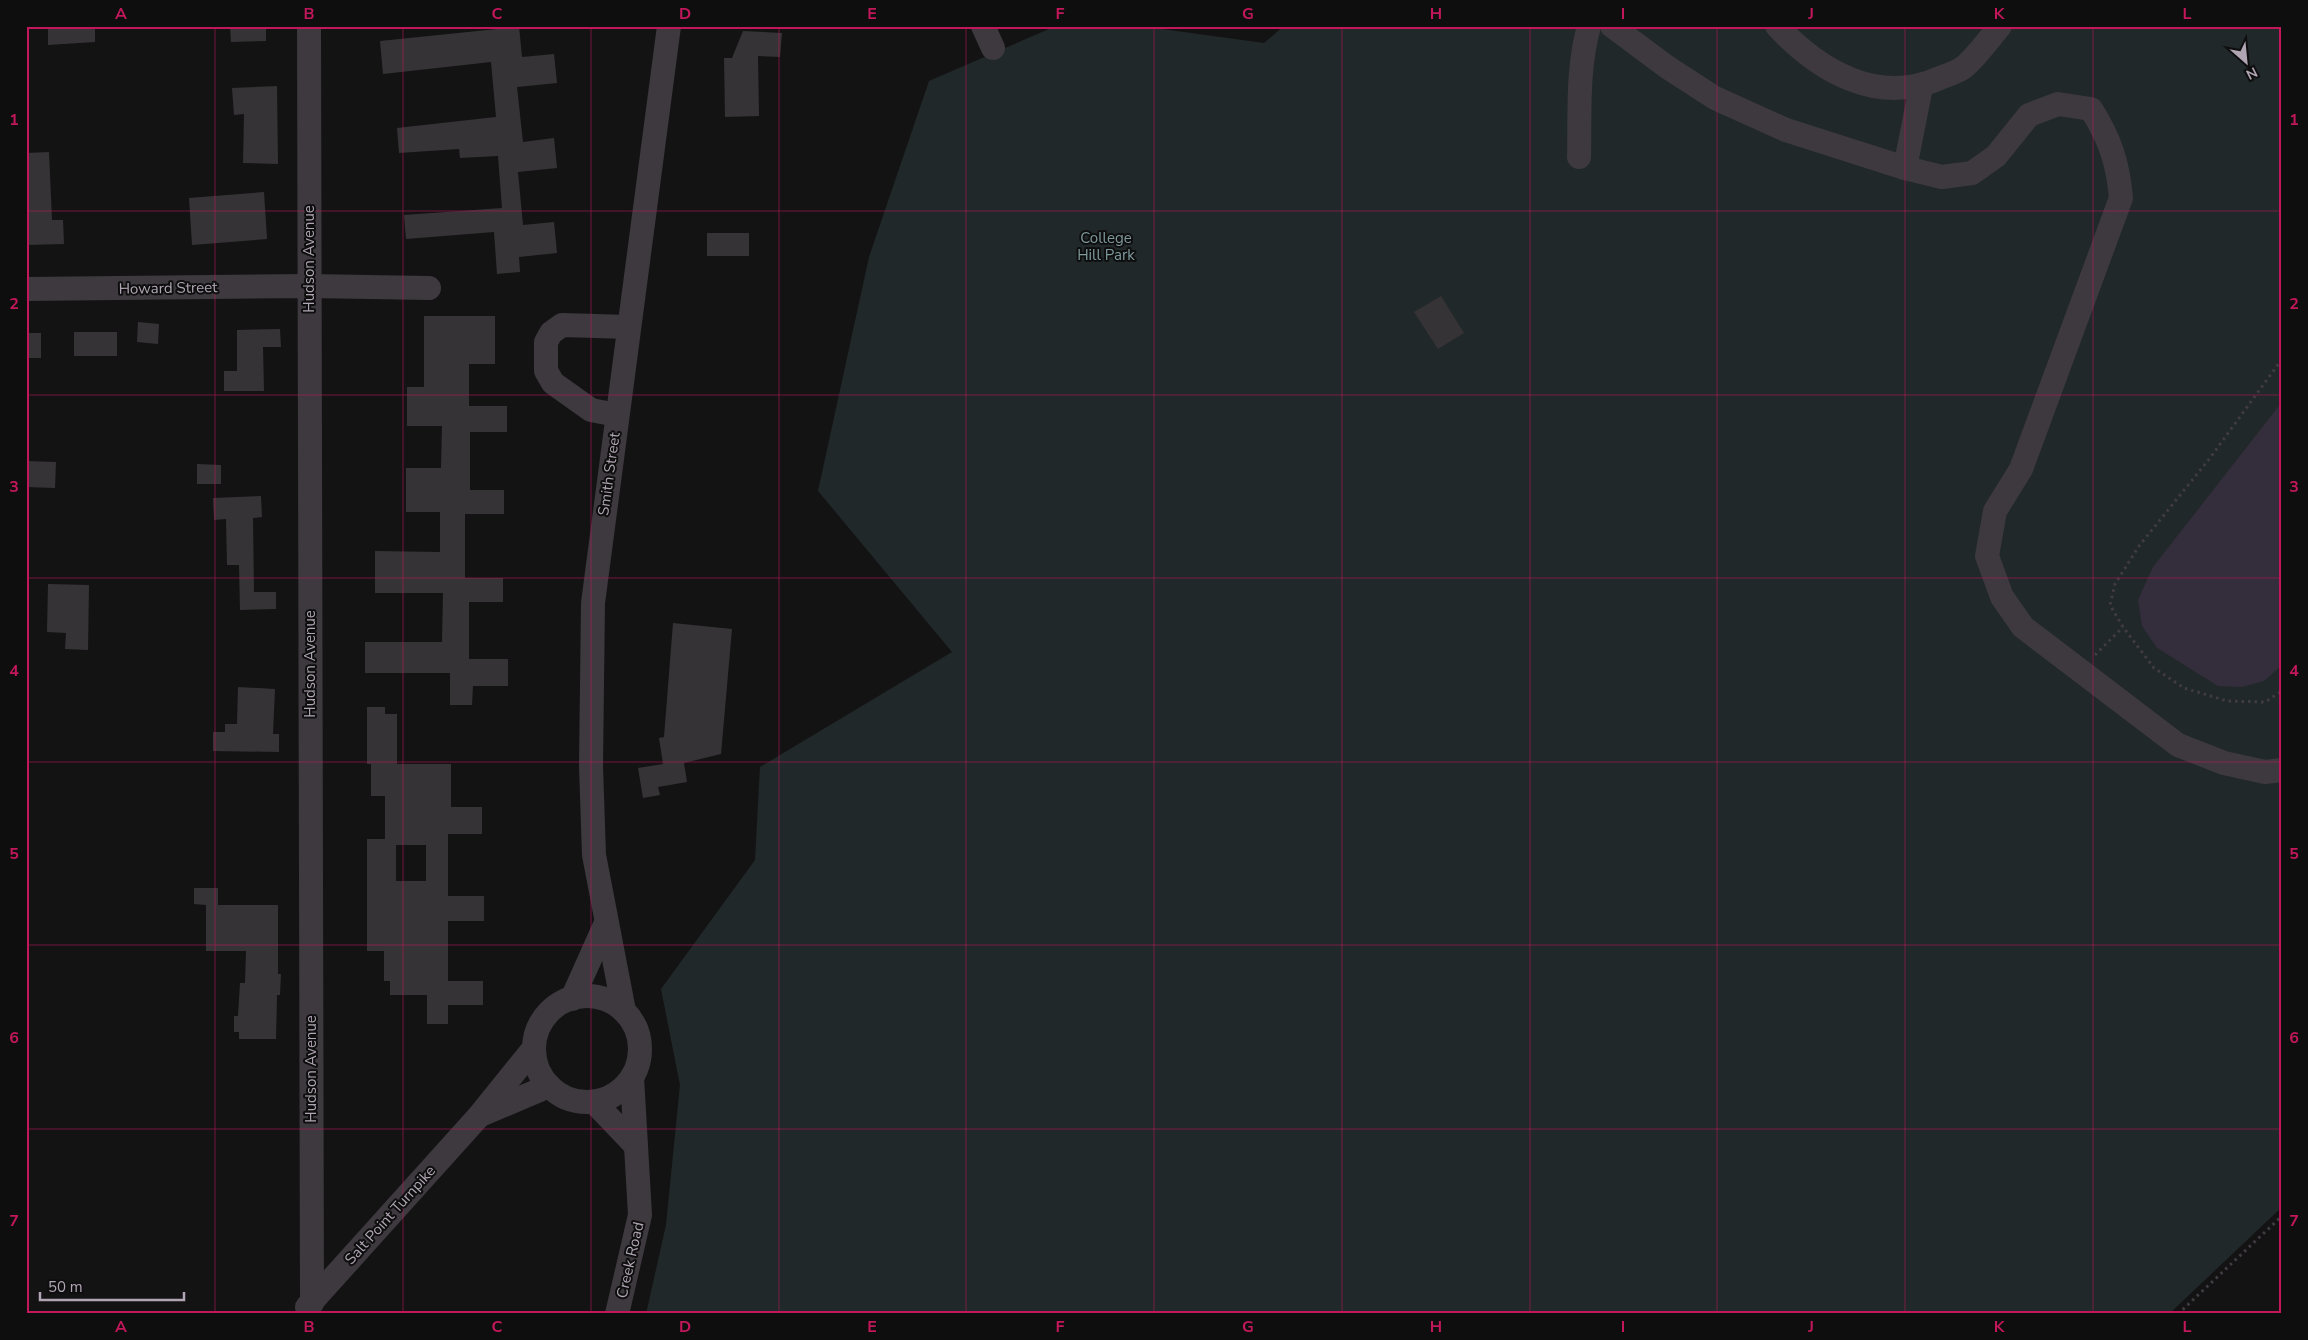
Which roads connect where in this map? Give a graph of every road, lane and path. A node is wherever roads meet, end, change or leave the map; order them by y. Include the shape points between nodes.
1 (309, 26) edge
2 (669, 26) edge
3 (983, 26) edge
4 (1589, 26) edge
5 (1612, 26) edge
6 (1777, 26) edge
7 (2000, 26) edge
8 (993, 48) dead end
9 (1921, 87) junction
10 (1579, 157) dead end
11 (1905, 168) junction
12 (309, 286) junction
13 (428, 288) dead end
14 (26, 289) edge
15 (629, 327) junction
16 (2282, 359) edge
17 (617, 414) junction
18 (2122, 627) junction
19 (2079, 670) junction
20 (2282, 691) edge
21 (2282, 770) edge
22 (606, 923) junction
23 (572, 999) junction
24 (624, 1011) junction
25 (534, 1048) junction
26 (632, 1077) junction
27 (549, 1086) junction
28 (594, 1102) junction
29 (479, 1116) junction
30 (636, 1146) junction
31 (2282, 1216) edge
32 (306, 1308) edge
33 (617, 1314) edge
34 (2178, 1314) edge

1 - 12 street, Hudson Avenue
2 - 15 street, Smith Street
3 - 8 street
4 - 10 street via 1583,47 1580,82
5 - 11 street via 1714,98 1786,130
6 - 9 street via 1798,48 1839,75 1881,89
7 - 9 street via 1964,67
9 - 11 street
11 - 19 street via 1942,177 1972,173 1996,156 2029,115 2058,104 2091,109 2108,136 2119,171 2122,198 2021,470 1995,511 1987,556 2002,597 2023,627
12 - 13 street, Howard Street
12 - 14 street, Howard Street
12 - 32 street, Hudson Avenue
15 - 17 street, Smith Street
15 - 17 street via 562,325 551,333 546,342 546,371 553,383 591,410
16 - 18 path via 2210,458 2139,546 2115,584 2110,605
17 - 22 street, Smith Street via 593,603 591,766 594,855
18 - 19 path
18 - 20 path via 2154,668 2184,688 2227,702 2265,702
19 - 21 street via 2178,745 2224,763 2265,772
22 - 23 street
22 - 24 street, Smith Street
23 - 24 street via 600,998
23 - 25 street via 545,1017 537,1032
24 - 26 street via 640,1042 640,1054
25 - 27 street via 536,1062
25 - 29 street, Salt Point Turnpike
26 - 28 street via 616,1094
26 - 30 street, Creek Road
27 - 28 street via 578,1102
27 - 29 street, Salt Point Turnpike
28 - 30 street
29 - 32 street, Salt Point Turnpike
30 - 33 street, Creek Road via 640,1215
31 - 34 path

